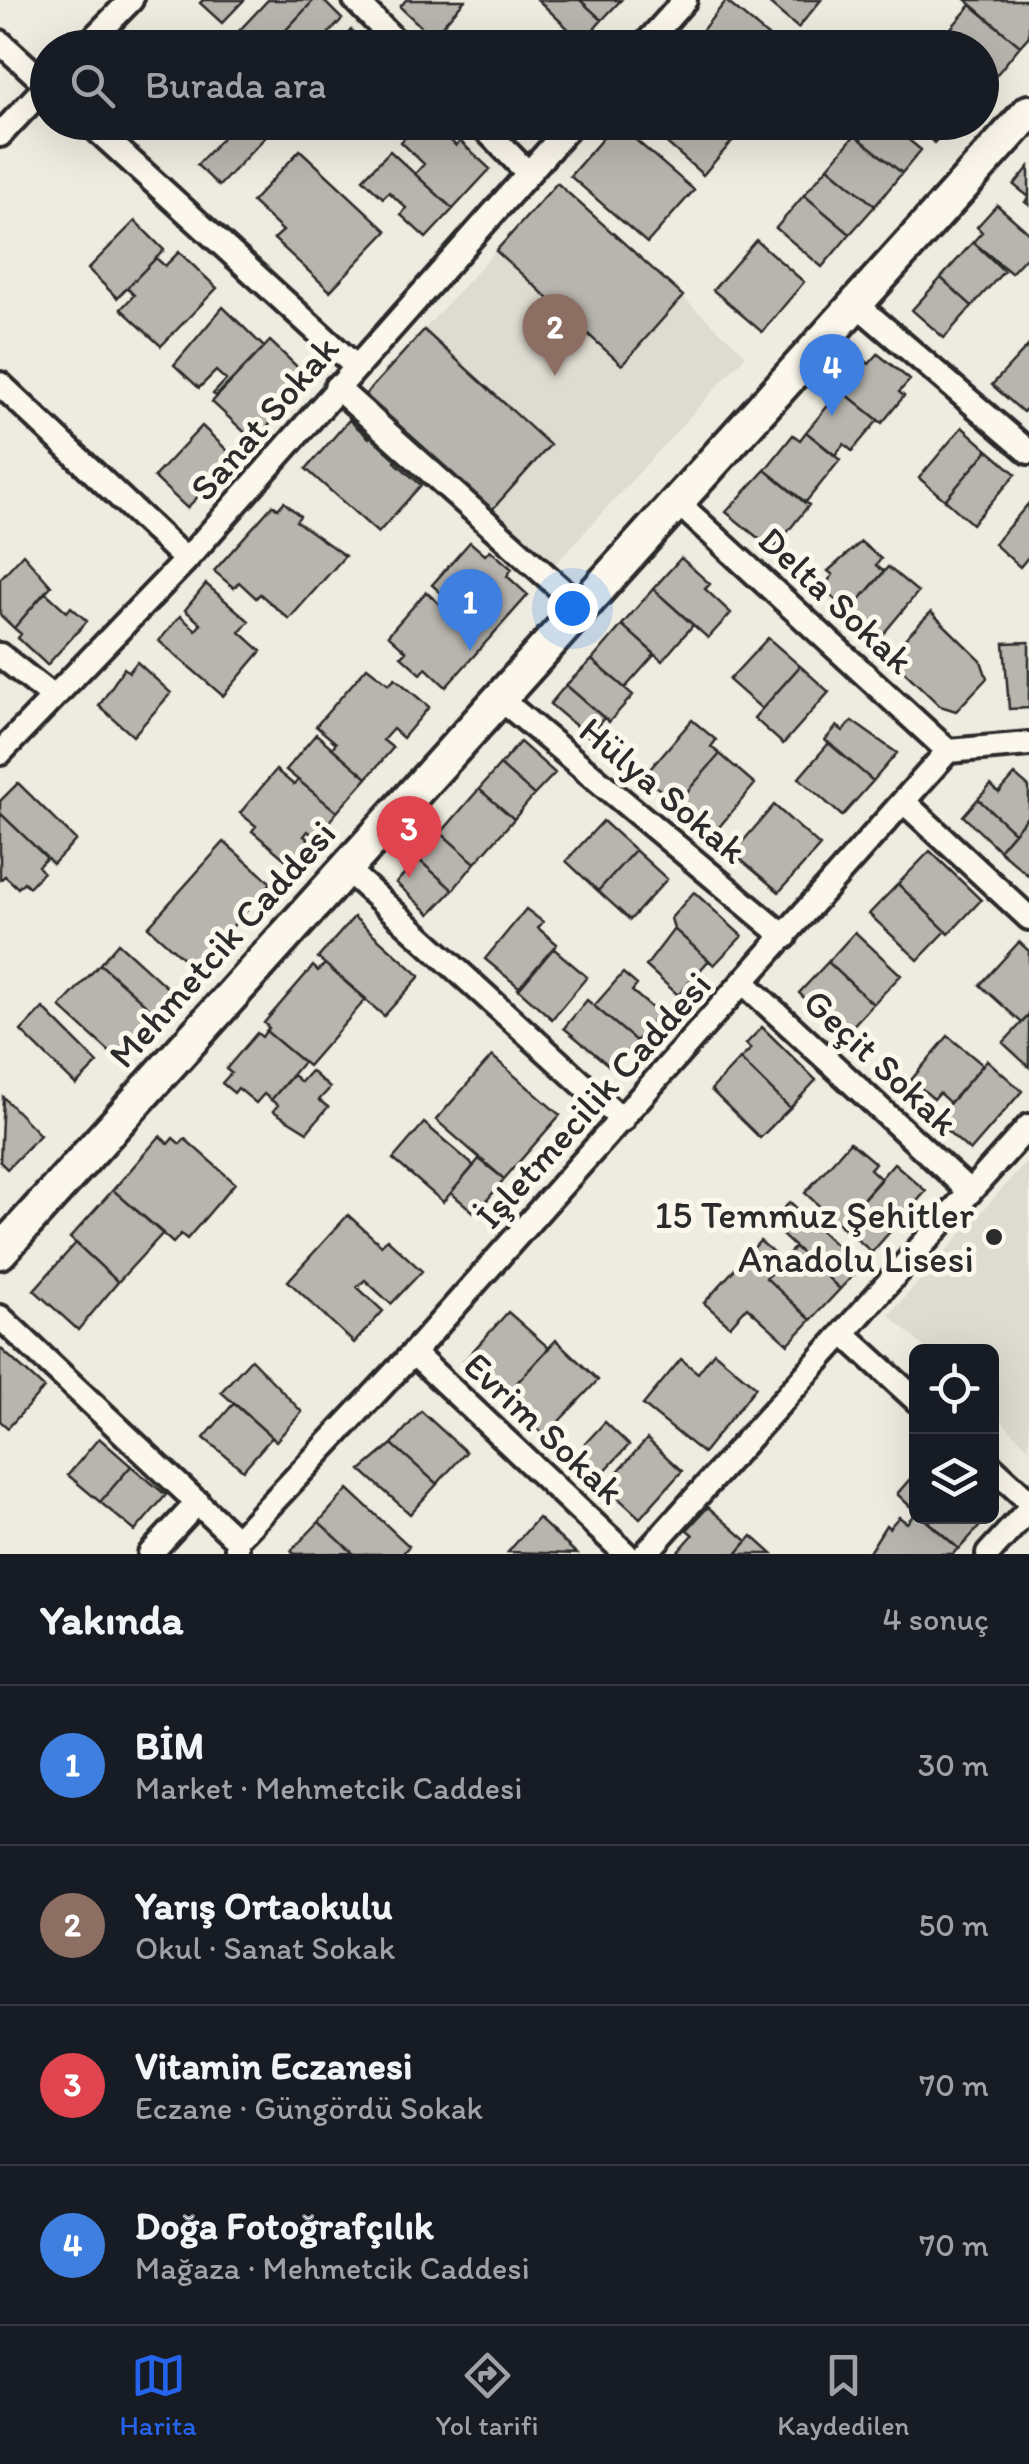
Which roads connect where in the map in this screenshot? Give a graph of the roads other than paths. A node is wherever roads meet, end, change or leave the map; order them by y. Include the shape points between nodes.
1 (132, 0) edge
2 (355, 0) edge
3 (686, 0) edge
4 (102, 30) edge
5 (384, 30) edge
6 (658, 30) edge
7 (0, 42) edge
8 (30, 69) edge
9 (30, 103) edge
10 (1029, 112) edge
11 (0, 135) edge
12 (108, 140) edge
13 (496, 140) edge
14 (558, 140) edge
15 (528, 173) junction
16 (855, 303) junction
17 (355, 366) junction
18 (0, 384) edge
19 (336, 387) junction
20 (1029, 452) edge
21 (677, 502) junction
22 (186, 560) junction
23 (580, 606) junction
24 (0, 655) edge
25 (497, 696) junction
26 (53, 697) junction
27 (1029, 744) edge
28 (948, 750) junction
29 (0, 753) edge
30 (904, 802) junction
31 (344, 867) junction
32 (1029, 918) edge
33 (784, 938) junction
34 (744, 983) junction
35 (622, 1120) junction
36 (1029, 1126) edge
37 (970, 1192) junction
38 (0, 1252) edge
39 (0, 1316) edge
40 (844, 1334) junction
41 (413, 1353) junction
42 (909, 1394) edge
43 (999, 1473) edge
44 (1029, 1501) edge
45 (198, 1502) junction
46 (1029, 1510) edge
47 (237, 1547) edge
48 (150, 1554) edge
49 (626, 1554) edge
50 (645, 1554) edge
51 (988, 1554) edge

1 - 4 street
2 - 5 street
3 - 6 street
7 - 8 street
9 - 11 street
10 - 16 main road, Mehmetcik Caddesi
12 - 17 street
13 - 15 street
14 - 15 street, Sanat Sokak
15 - 17 street, Sanat Sokak
16 - 20 street
16 - 21 main road, Mehmetcik Caddesi
17 - 19 street, Sanat Sokak
18 - 22 street
19 - 22 street, Sanat Sokak
19 - 23 street
21 - 23 main road, Mehmetcik Caddesi
21 - 28 street, Delta Sokak
22 - 26 street, Sanat Sokak
23 - 25 main road, Mehmetcik Caddesi
24 - 26 street
25 - 31 main road, Mehmetcik Caddesi
25 - 33 street, Hülya Sokak
26 - 29 street, Sanat Sokak
27 - 28 street
28 - 30 street, İşletmecilik Caddesi
30 - 32 street
30 - 33 street, İşletmecilik Caddesi
31 - 35 street
31 - 38 main road, Mehmetcik Caddesi
33 - 34 street, İşletmecilik Caddesi
34 - 35 street, İşletmecilik Caddesi
34 - 37 street, Geçit Sokak
35 - 41 street, İşletmecilik Caddesi
36 - 37 street
37 - 40 street
39 - 45 street
40 - 42 street
40 - 50 street
41 - 47 street, İşletmecilik Caddesi
41 - 49 street, Evrim Sokak
43 - 44 street
45 - 47 street
45 - 48 street
46 - 51 street

